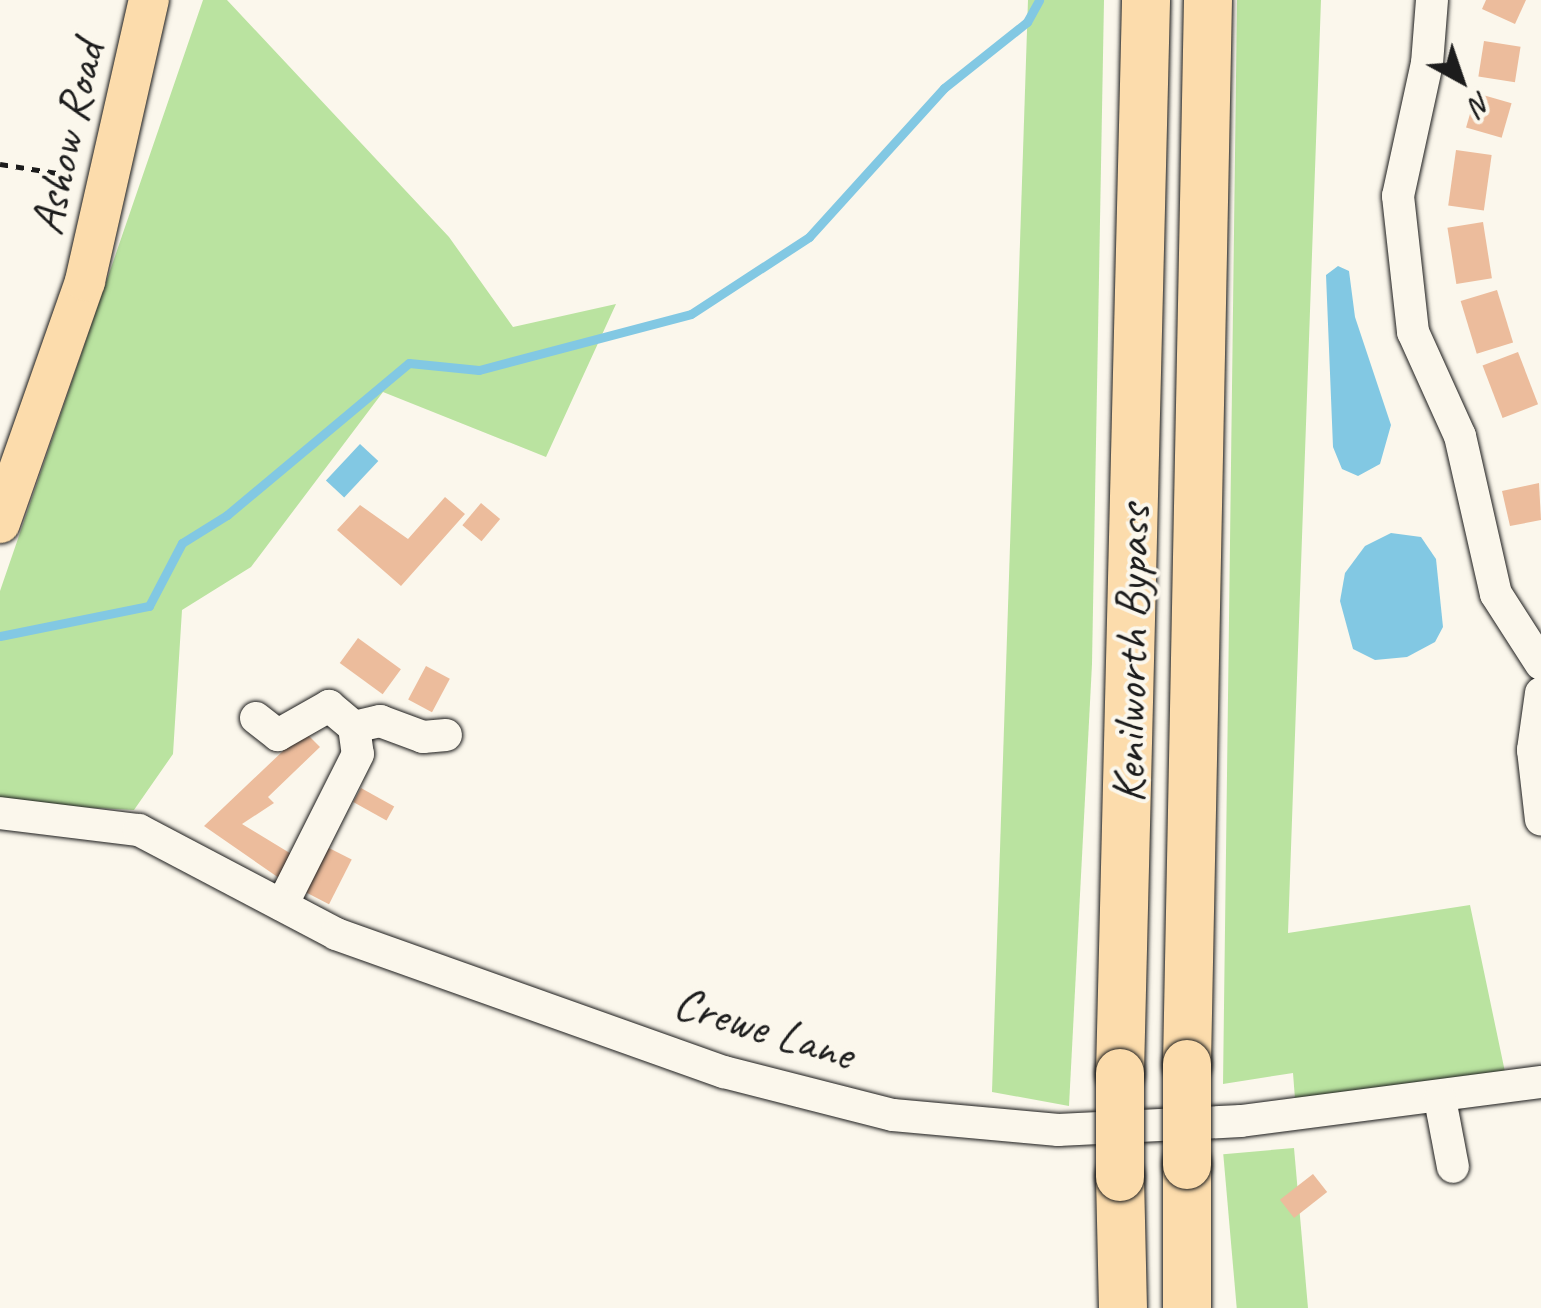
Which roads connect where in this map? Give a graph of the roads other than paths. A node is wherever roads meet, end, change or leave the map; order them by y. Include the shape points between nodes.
1 (149, 0) edge
2 (1146, 0) edge
3 (1208, 0) edge
4 (1432, 0) edge
5 (0, 523) edge
6 (1541, 664) edge
7 (1541, 693) edge
8 (256, 718) dead end
9 (354, 727) junction
10 (446, 735) dead end
11 (0, 813) edge
12 (1541, 820) edge
13 (282, 905) junction
14 (1541, 1082) edge
15 (1440, 1098) junction
16 (1453, 1167) dead end
17 (1123, 1308) edge
18 (1188, 1308) edge

1 - 5 main road, Ashow Road via 85,281
2 - 17 highway, Kenilworth Bypass, bridge via 1120,1073
3 - 18 highway, Kenilworth Bypass, bridge
4 - 6 street via 1428,62 1398,196 1413,332 1460,436 1496,594
7 - 12 street via 1533,750
8 - 9 street via 278,735 329,706
9 - 10 street via 380,721 423,737
9 - 13 street via 358,754
11 - 13 street, Crewe Lane via 139,830
13 - 15 street, Crewe Lane via 336,934 724,1072 892,1115 1058,1130 1241,1121
14 - 15 street, Crewe Lane
15 - 16 street

